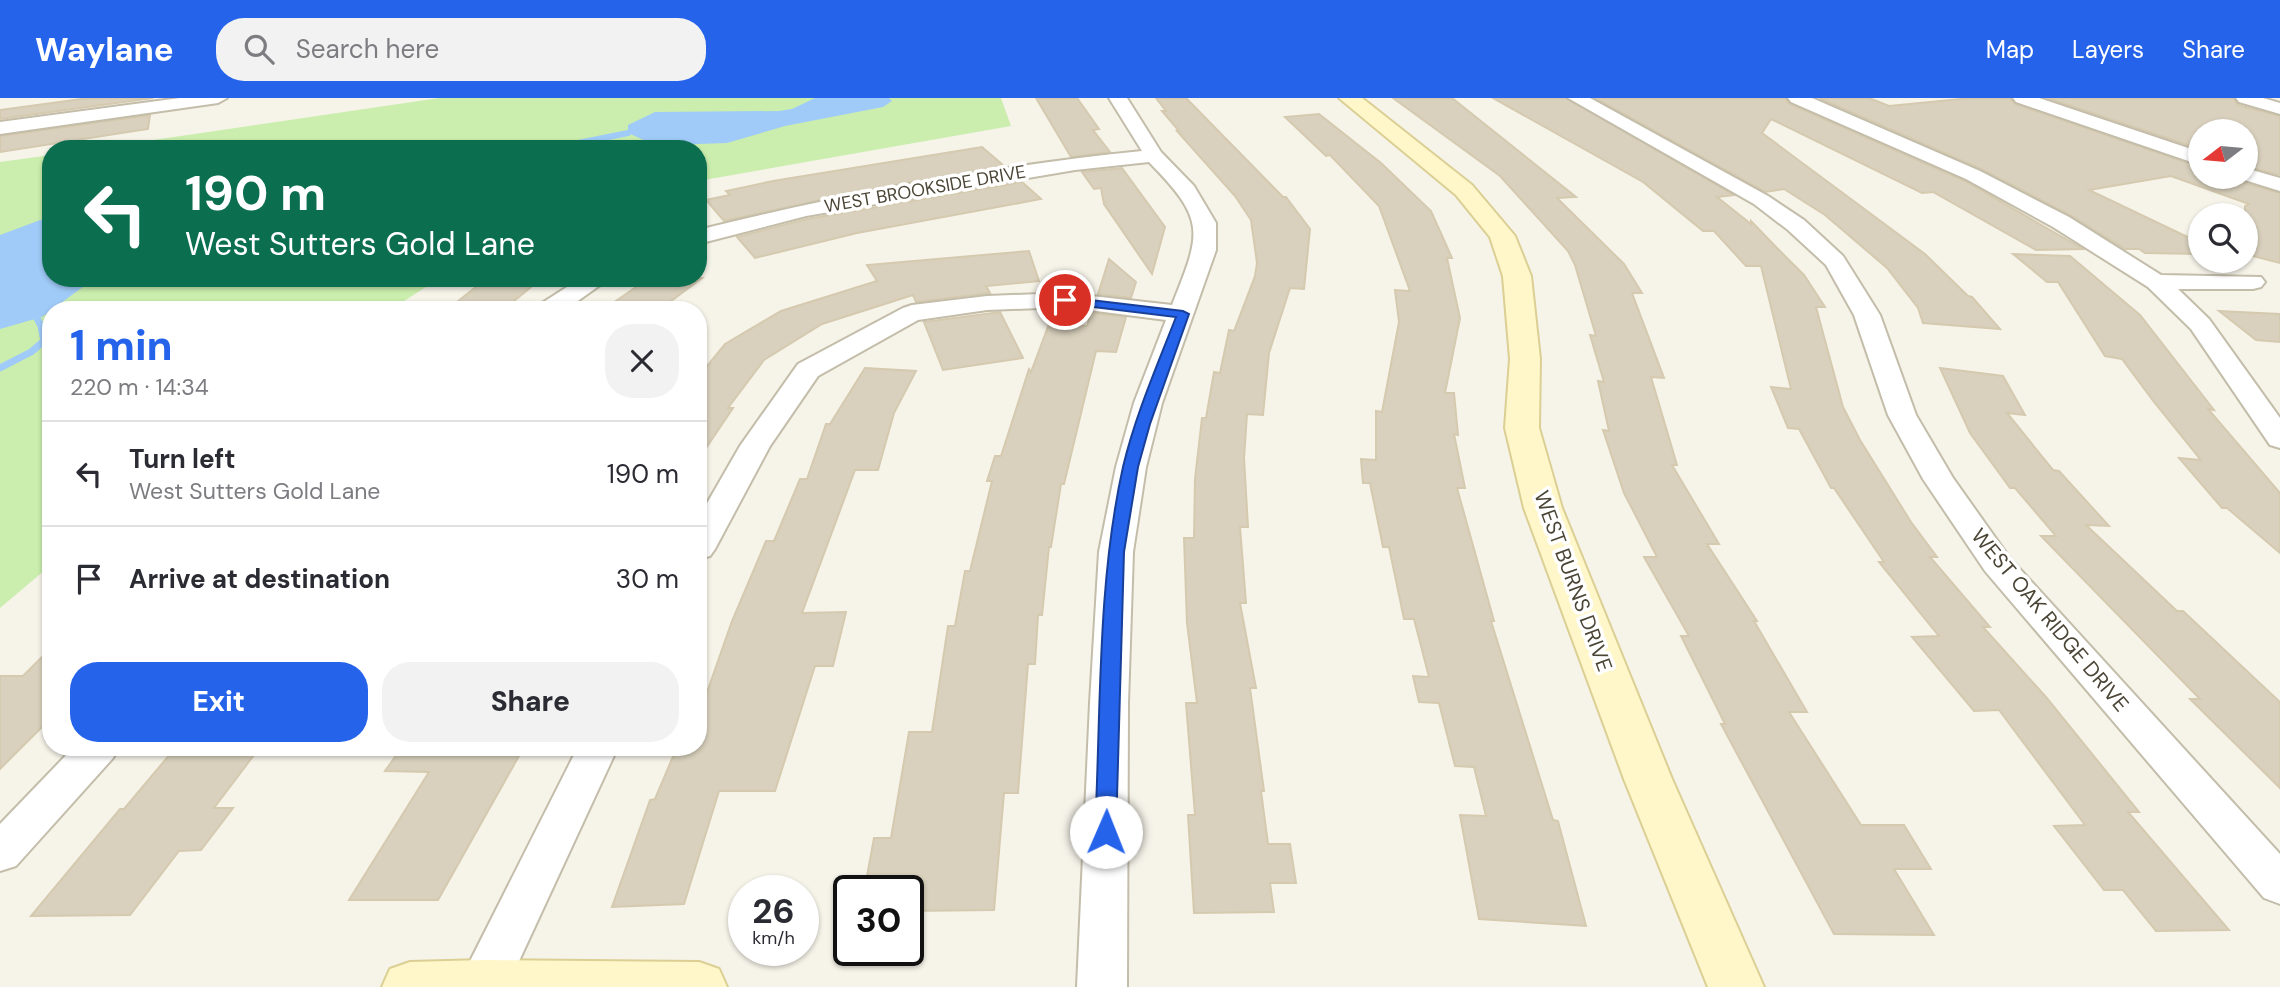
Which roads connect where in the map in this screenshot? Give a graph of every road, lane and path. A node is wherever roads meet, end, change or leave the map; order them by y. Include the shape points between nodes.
1 (218, 98) edge
2 (1118, 98) edge
3 (1349, 98) edge
4 (1577, 98) edge
5 (1797, 98) edge
6 (2022, 98) edge
7 (2245, 98) edge
8 (2280, 109) edge
9 (0, 128) edge
10 (2188, 155) edge
11 (1154, 156) junction
12 (2258, 178) edge
13 (2280, 185) edge
14 (707, 235) edge
15 (2156, 282) junction
16 (2253, 282) dead end
17 (584, 287) edge
18 (562, 301) edge
19 (1183, 314) junction
20 (2280, 439) edge
21 (707, 533) edge
22 (91, 756) edge
23 (594, 756) edge
24 (0, 853) edge
25 (2280, 885) edge
26 (483, 986) edge
27 (410, 987) edge
28 (699, 987) edge
29 (1102, 987) edge
30 (1735, 987) edge

1 - 9 street
2 - 11 street
3 - 30 street, WEST BURNS DRIVE via 1465,190 1502,236 1517,276 1525,359 1522,428 1542,508
4 - 25 street, WEST OAK RIDGE DRIVE via 1760,201 1796,225 1835,261 1867,315 1902,415 1938,479 1990,554
5 - 15 street via 1973,175 2061,222
6 - 10 street
7 - 8 street
11 - 14 street, WEST BROOKSIDE DRIVE via 1074,164 805,210
11 - 19 street via 1184,186 1205,223 1205,250
12 - 13 street
15 - 16 street
15 - 20 street via 2200,324
17 - 18 street
19 - 21 street via 1065,300 987,303 912,313 808,369 755,446
19 - 29 street via 1145,416 1116,552
22 - 24 street
23 - 26 street
26 - 27 street
26 - 28 street

